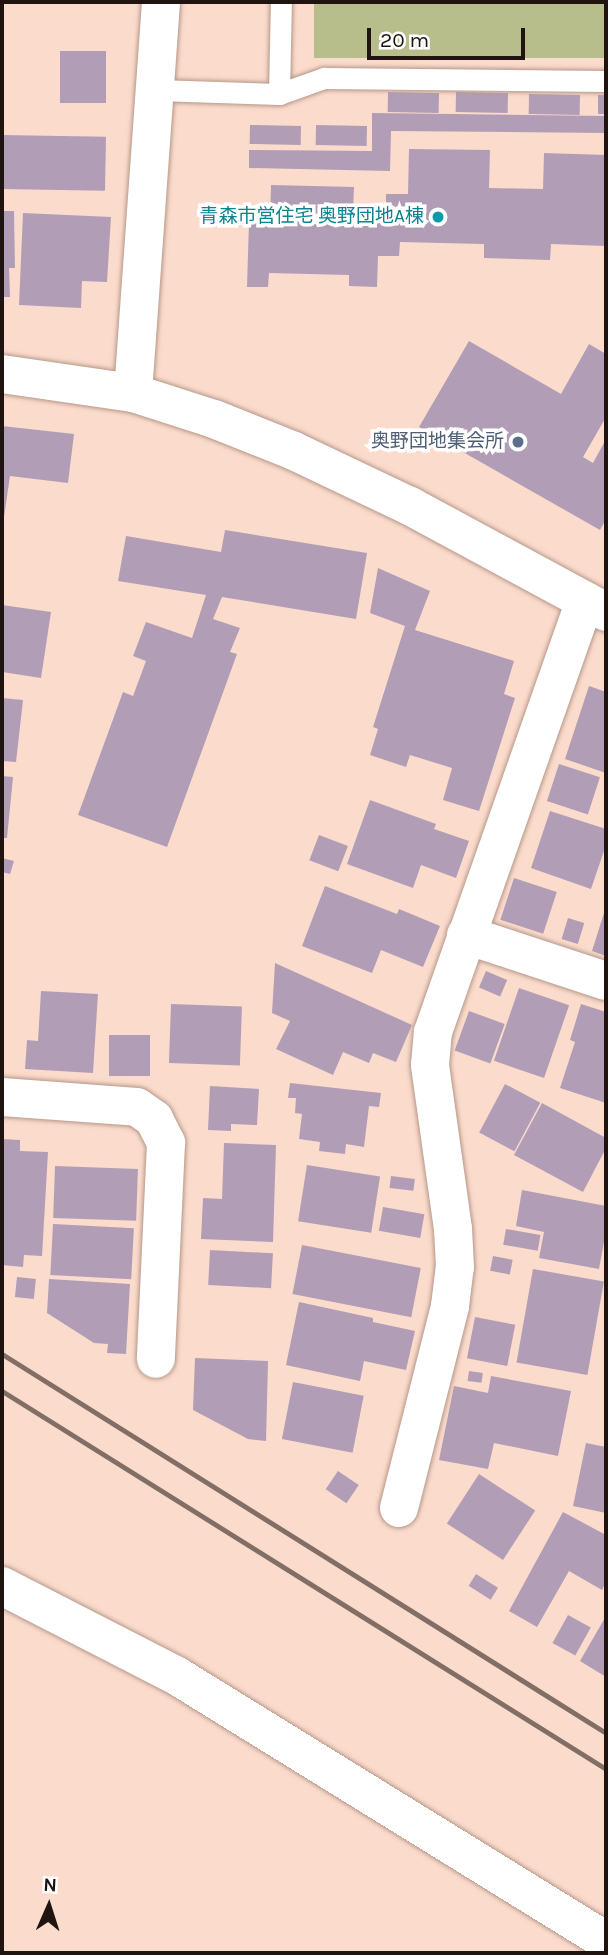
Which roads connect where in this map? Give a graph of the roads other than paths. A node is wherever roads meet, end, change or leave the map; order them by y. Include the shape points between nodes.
1 (161, 2) edge
2 (281, 2) edge
3 (606, 81) edge
4 (156, 90) junction
5 (279, 94) junction
6 (2, 374) edge
7 (133, 393) junction
8 (596, 606) edge
9 (466, 935) junction
10 (606, 981) edge
11 (2, 1097) edge
12 (156, 1359) dead end
13 (399, 1508) dead end
14 (2, 1586) edge
15 (606, 1941) edge

1 - 4 street
2 - 5 lane
3 - 5 lane via 324,79
4 - 5 lane
4 - 7 street
6 - 7 street
7 - 8 street via 294,451 410,506
8 - 9 street
9 - 10 street
9 - 13 street via 433,1032 430,1065 455,1267 450,1306
11 - 12 street via 137,1107 154,1119 166,1143
14 - 15 street via 177,1676

